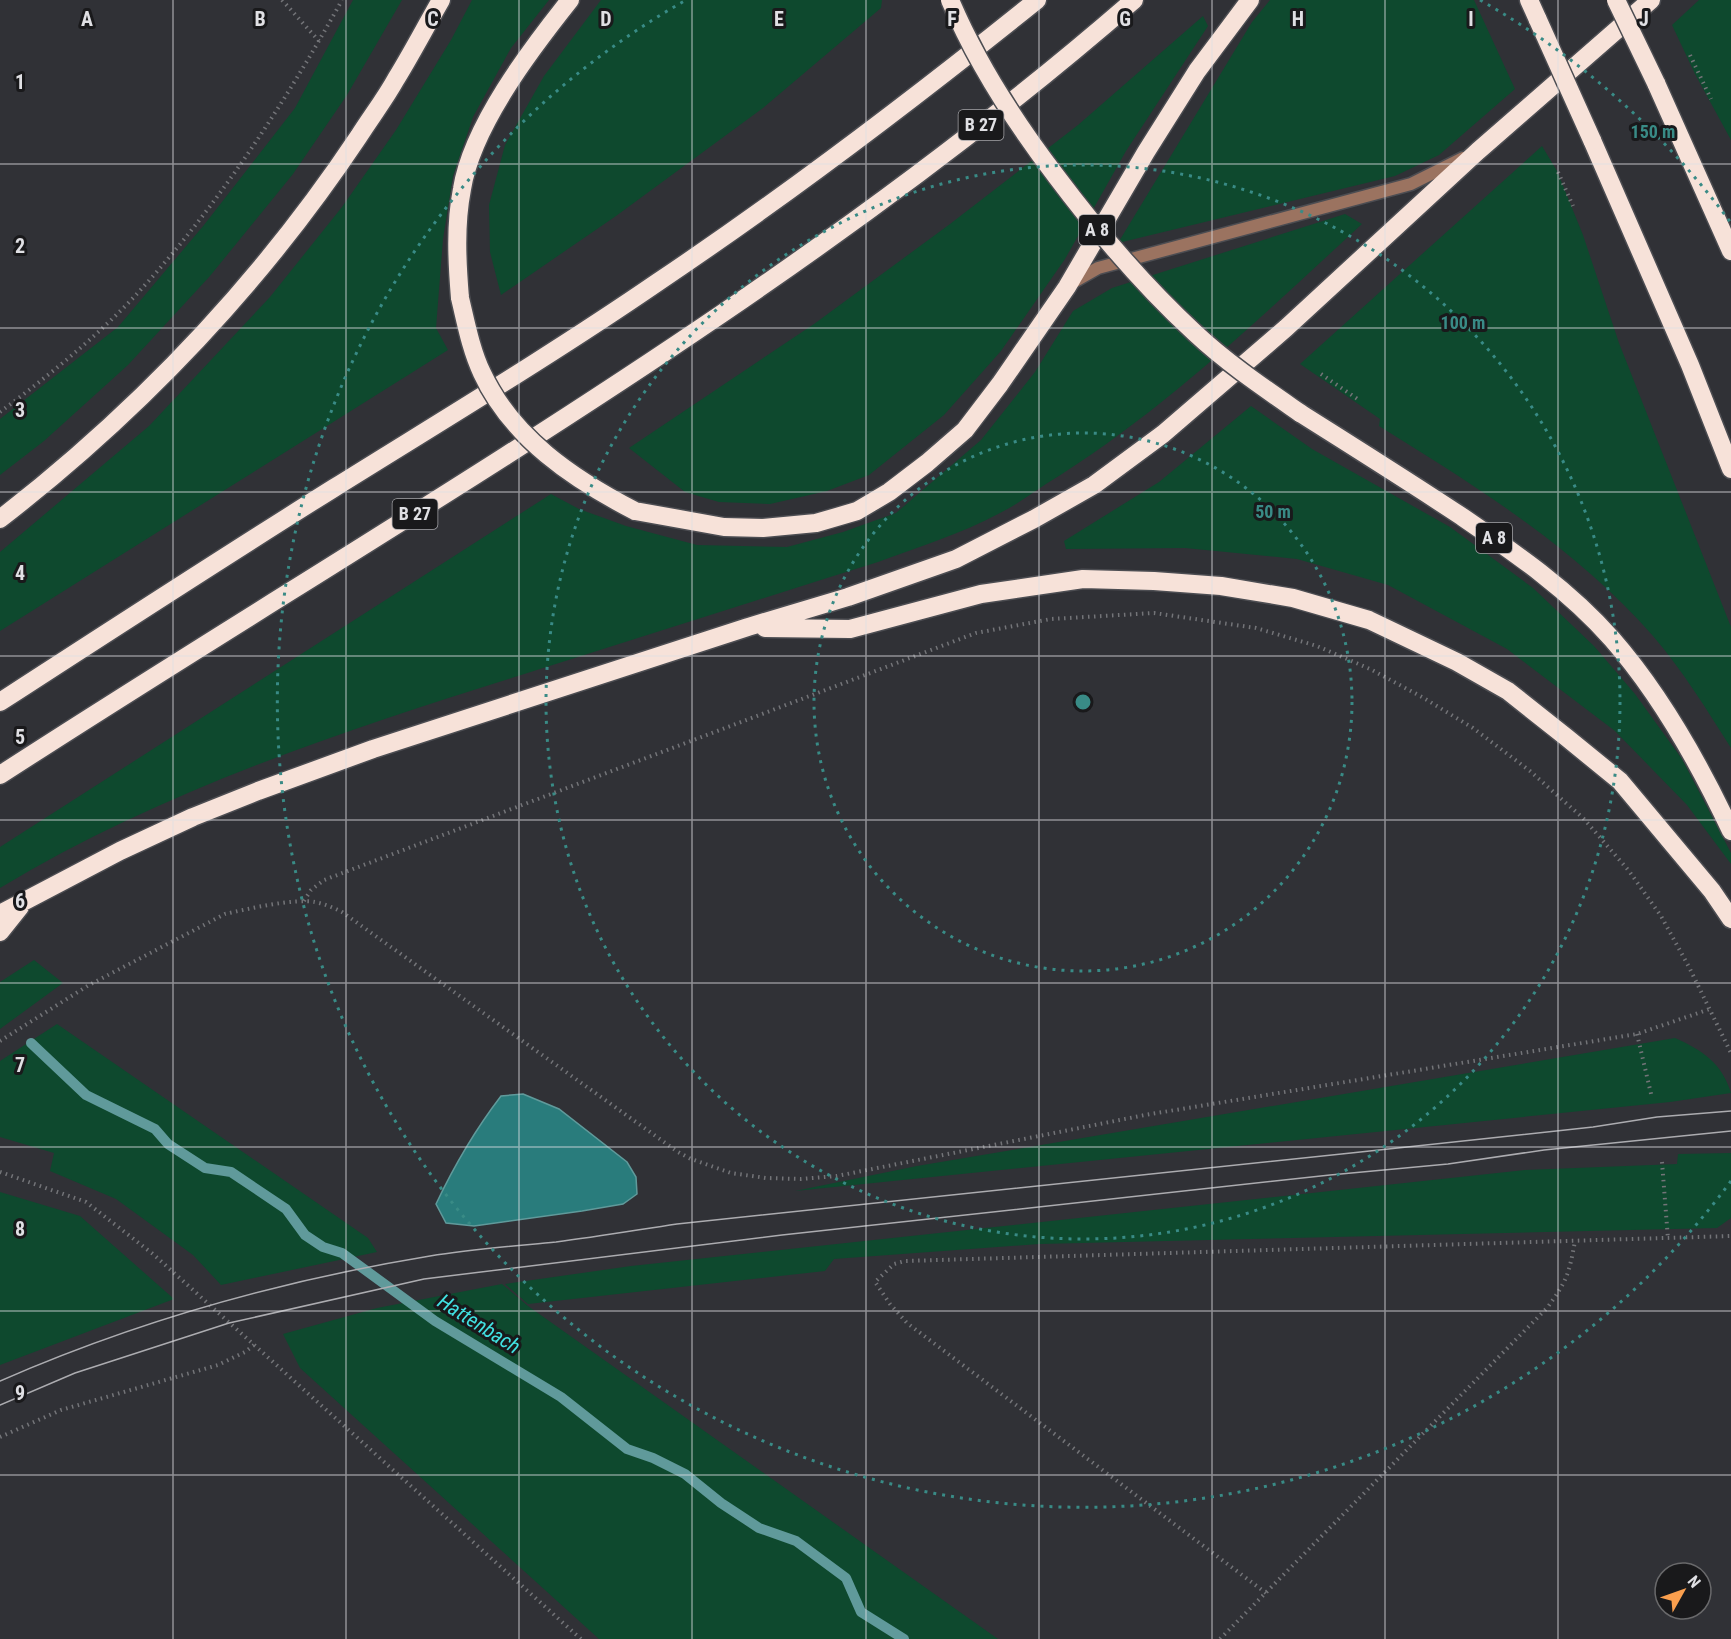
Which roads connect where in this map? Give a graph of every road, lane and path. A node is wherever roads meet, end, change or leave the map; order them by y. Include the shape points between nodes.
1 (282, 0) edge
2 (342, 0) edge
3 (441, 0) edge
4 (570, 0) edge
5 (950, 0) edge
6 (1037, 0) edge
7 (1134, 0) edge
8 (1250, 0) edge
9 (1529, 0) edge
10 (1616, 0) edge
11 (1651, 0) edge
12 (319, 41) junction
13 (1690, 55) dead end
14 (1711, 99) dead end
15 (1478, 151) junction
16 (1558, 172) dead end
17 (1573, 206) dead end
18 (1731, 251) edge
19 (1067, 287) junction
20 (1321, 374) dead end
21 (1359, 400) dead end
22 (0, 412) edge
23 (1731, 469) edge
24 (0, 519) edge
25 (748, 627) junction
26 (0, 702) edge
27 (0, 776) edge
28 (1731, 831) edge
29 (27, 899) junction
30 (304, 901) junction
31 (0, 914) edge
32 (1731, 919) edge
33 (0, 932) edge
34 (1710, 1009) junction
35 (1637, 1034) junction
36 (0, 1041) edge
37 (1731, 1053) edge
38 (1652, 1098) dead end
39 (1662, 1162) dead end
40 (0, 1172) edge
41 (1731, 1236) edge
42 (1668, 1239) junction
43 (1575, 1241) junction
44 (254, 1345) junction
45 (0, 1437) edge
46 (1266, 1593) junction
47 (581, 1639) edge
48 (1220, 1639) edge

1 - 12 path
2 - 12 path
3 - 24 highway via 396,81 340,165 227,309 100,436
4 - 19 highway, bridge via 480,131 462,187 456,245 460,298 482,373 517,427 569,473 601,493 635,511 724,527 816,523 857,511 889,492 965,430
5 - 28 highway, A 8, bridge via 986,74 1022,131 1100,235 1196,333 1246,375 1513,550 1563,590 1612,639 1658,698 1711,788
6 - 26 highway via 891,117 658,283
7 - 27 highway, B 27 via 969,135 730,310 489,468
8 - 19 highway via 1197,71
9 - 23 highway, bridge via 1690,365
10 - 18 highway, bridge
11 - 15 highway
12 - 22 path via 227,183 180,244 116,314
13 - 14 path
15 - 19 lane via 1411,184 1098,267
15 - 25 highway via 1268,343 1163,434 1094,485 956,559
16 - 17 path
20 - 21 path
25 - 29 highway via 258,790 120,851
25 - 32 highway via 850,629 981,594 1083,579 1221,586 1293,598 1369,620 1508,691 1620,781
29 - 31 highway
29 - 33 highway
30 - 34 path via 324,880 976,633 1051,619 1154,613 1256,628 1317,646 1422,696 1473,728 1584,819 1629,871 1662,916
30 - 35 path via 342,912 678,1152 731,1173 766,1178 837,1176 1145,1115
30 - 36 path via 225,914 89,985
34 - 35 path
34 - 37 path
35 - 38 path
39 - 42 path
40 - 44 path via 86,1202 153,1254
41 - 42 path
42 - 43 path
43 - 46 path via 1569,1274 1547,1308
43 - 46 path via 904,1262 894,1264 875,1282 907,1323
44 - 45 path via 218,1365 61,1410
44 - 47 path
46 - 48 path

